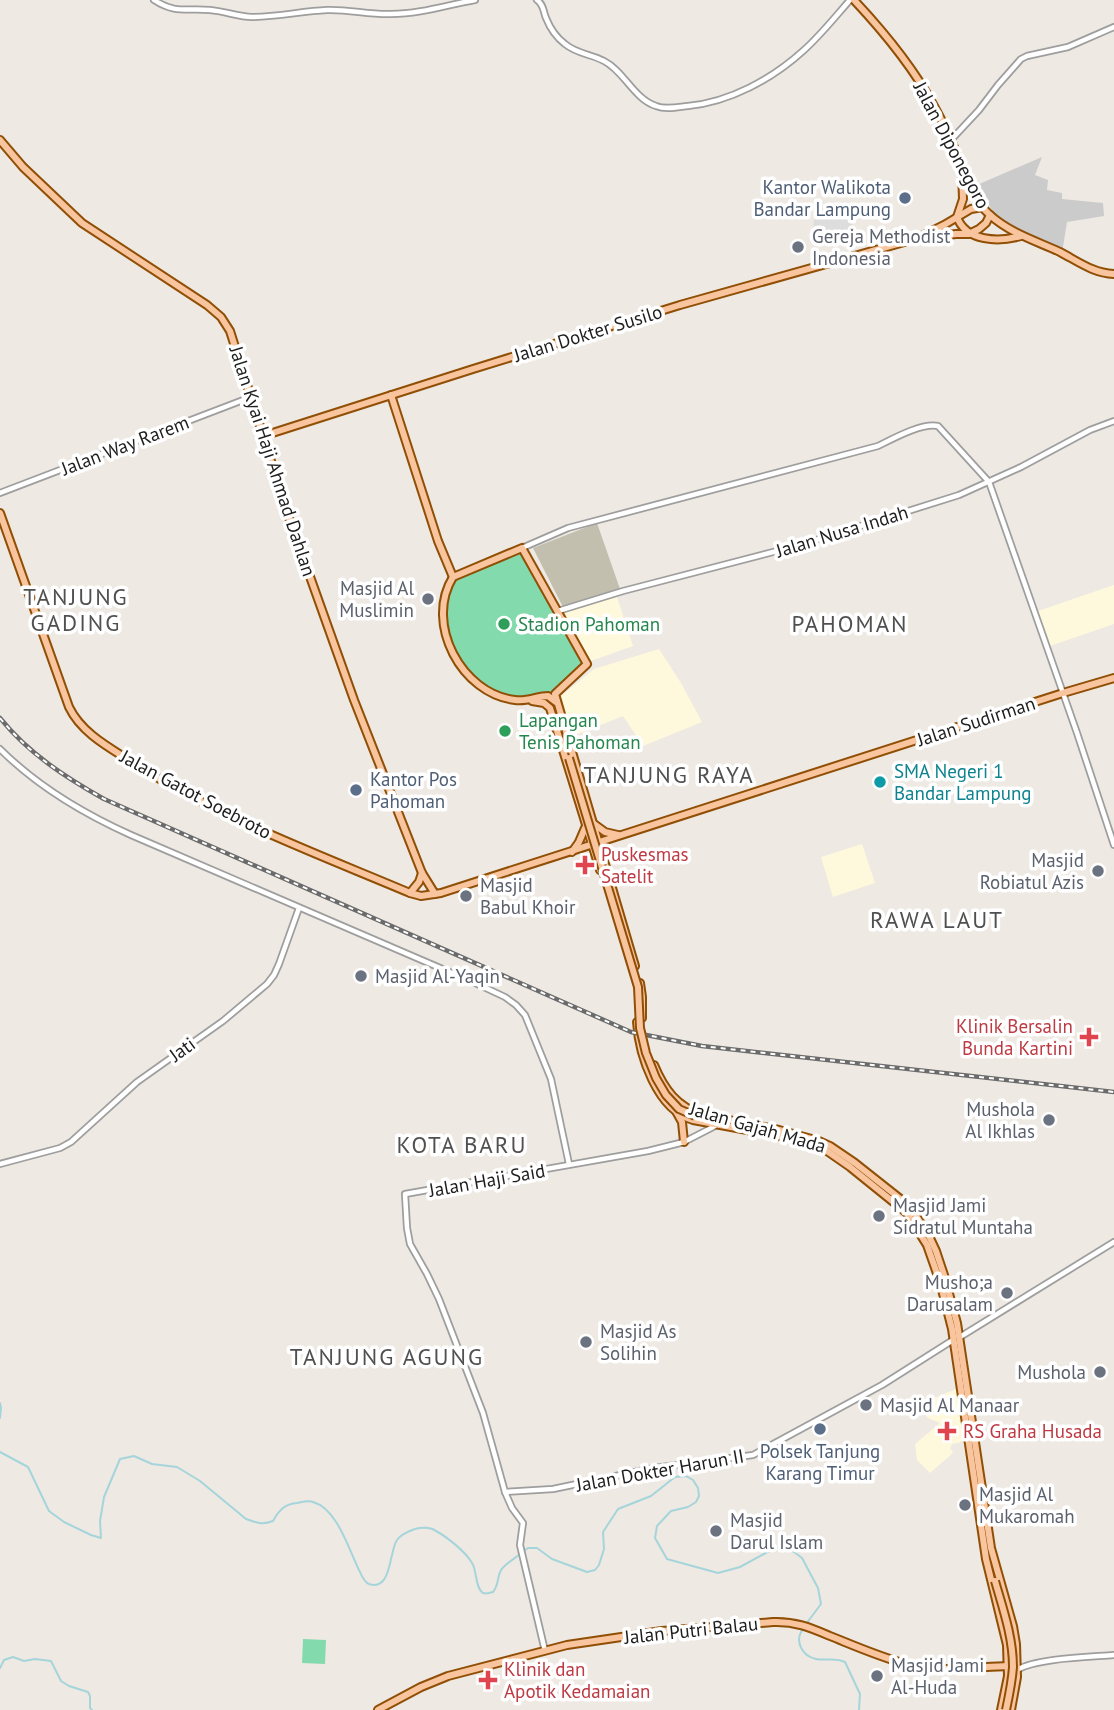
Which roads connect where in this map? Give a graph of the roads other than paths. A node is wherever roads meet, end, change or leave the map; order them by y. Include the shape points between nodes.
1 (154, 0) edge
2 (475, 0) edge
3 (537, 0) edge
4 (852, 0) edge
5 (1114, 27) edge
6 (0, 140) edge
7 (951, 140) junction
8 (962, 169) junction
9 (983, 207) junction
10 (990, 215) junction
11 (957, 217) junction
12 (969, 234) junction
13 (1021, 236) junction
14 (915, 239) junction
15 (1114, 274) edge
16 (391, 395) junction
17 (251, 397) junction
18 (1114, 421) edge
19 (263, 436) junction
20 (989, 482) junction
21 (0, 493) edge
22 (0, 513) edge
23 (522, 548) junction
24 (453, 577) junction
25 (558, 611) junction
26 (1114, 678) edge
27 (1063, 693) junction
28 (526, 700) junction
29 (556, 702) junction
30 (570, 746) junction
31 (562, 748) junction
32 (0, 749) edge
33 (569, 757) junction
34 (592, 821) junction
35 (585, 826) junction
36 (624, 835) junction
37 (595, 844) junction
38 (1114, 845) edge
39 (571, 852) junction
40 (422, 873) junction
41 (410, 893) junction
42 (435, 894) junction
43 (299, 908) junction
44 (678, 1103) junction
45 (675, 1111) junction
46 (698, 1118) junction
47 (720, 1124) junction
48 (699, 1135) junction
49 (684, 1142) junction
50 (0, 1164) edge
51 (569, 1164) junction
52 (1114, 1242) edge
53 (940, 1271) junction
54 (956, 1339) junction
55 (505, 1492) junction
56 (992, 1569) junction
57 (1015, 1636) junction
58 (1006, 1638) junction
59 (545, 1651) junction
60 (1008, 1651) junction
61 (1017, 1652) junction
62 (1114, 1655) edge
63 (1028, 1665) junction
64 (1008, 1666) junction
65 (1017, 1670) junction
66 (1004, 1700) junction
67 (1013, 1701) junction
68 (378, 1710) edge
69 (1006, 1710) edge

1 - 2 street via 173,9 248,17 326,10 400,14
3 - 4 street via 562,42 614,67 654,106 674,107 737,94 776,71 802,53
4 - 7 main road, Jalan Diponegoro via 906,62
5 - 7 street via 1068,47 1021,59
6 - 17 main road, Jalan Kyai Haji Ahmad Dahlan via 82,223 221,317 230,331
7 - 8 main road, Jalan Diponegoro
8 - 9 main road, Jalan Diponegoro
8 - 11 main road via 963,199
9 - 10 main road, Jalan Diponegoro
9 - 11 main road, Jalan Dokter Susilo
10 - 12 main road
10 - 13 main road, Jalan Diponegoro
11 - 12 main road
11 - 14 main road, Jalan Dokter Susilo
12 - 13 main road, Jalan Dokter Susilo via 998,240
12 - 14 main road, Jalan Dokter Susilo
13 - 15 main road, Jalan Diponegoro via 1100,273
14 - 16 main road, Jalan Dokter Susilo
16 - 19 main road, Jalan Dokter Susilo
16 - 24 main road
17 - 19 main road, Jalan Kyai Haji Ahmad Dahlan
17 - 21 street, Jalan Way Rarem
18 - 20 street, Jalan Nusa Indah
19 - 40 main road, Jalan Kyai Haji Ahmad Dahlan via 350,688
20 - 23 street via 938,426 924,426 878,446 568,528
20 - 25 street, Jalan Nusa Indah via 800,545
20 - 27 street
22 - 41 main road, Jalan Gatot Soebroto via 69,707 80,725 107,747 180,789 253,826
23 - 24 main road
23 - 25 main road
24 - 28 main road via 444,605 444,628 460,665 492,693
25 - 29 main road via 587,664 556,692
26 - 27 main road, Jalan Sudirman
27 - 36 main road, Jalan Sudirman
27 - 38 street
28 - 29 main road via 548,696
28 - 31 main road via 550,708
29 - 30 main road
30 - 33 main road
30 - 34 main road
31 - 33 main road
31 - 35 main road
32 - 43 street via 37,782 79,810
33 - 46 main road, bridge via 638,987 646,1053 670,1100
34 - 36 main road via 608,834
34 - 37 main road
35 - 37 main road
35 - 39 main road
36 - 37 main road, Jalan Sudirman
37 - 39 main road, Jalan Sudirman
37 - 44 main road, Jalan Gajah Mada via 640,985 646,1045 662,1083
37 - 45 main road, Jalan Gajah Mada via 636,988 642,1052 656,1086
39 - 42 main road, Jalan Sudirman
40 - 41 main road
40 - 42 main road, Jalan Kyai Haji Ahmad Dahlan
41 - 42 main road, Jalan Sudirman
43 - 50 street, Jati via 267,984 137,1082 76,1139 60,1148
43 - 51 street via 516,1005 529,1023 549,1073
44 - 45 main road
44 - 46 main road, Jalan Gajah Mada
45 - 46 main road, Jalan Gajah Mada via 688,1119
45 - 49 main road via 683,1126
46 - 47 main road, Jalan Gajah Mada
46 - 48 street via 704,1128
46 - 53 main road, Jalan Gajah Mada via 779,1129 830,1146 914,1213 932,1242
47 - 48 street, Jalan Haji Said
47 - 53 main road, Jalan Gajah Mada via 795,1139 835,1156 907,1213
48 - 49 street, Jalan Haji Said
49 - 51 street, Jalan Haji Said
51 - 55 street, Jalan Haji Said via 405,1194 410,1244 439,1299 483,1413
52 - 54 street, Jalan Dokter Harun II
53 - 54 main road, Jalan Gajah Mada via 954,1310
54 - 55 street, Jalan Dokter Harun II via 753,1455 654,1468 561,1488
54 - 56 main road, Jalan Gajah Mada
55 - 59 street via 523,1523 520,1545
56 - 57 main road, Jalan Gajah Mada
56 - 58 main road, Jalan Gajah Mada
56 - 69 main road, bridge via 1012,1650
57 - 58 main road via 1011,1642
57 - 61 main road, Jalan Gajah Mada
58 - 60 main road, Jalan Gajah Mada
59 - 64 main road, Jalan Putri Balau via 662,1631 773,1622 809,1626 915,1667
59 - 68 main road, Jalan Putri Balau via 448,1676
60 - 61 main road via 1012,1646
60 - 64 main road, Jalan Gajah Mada
61 - 63 street
61 - 65 main road, Jalan Gajah Mada
62 - 63 street
63 - 65 street
64 - 66 main road, Jalan Gajah Mada
65 - 67 main road, Jalan Gajah Mada
66 - 67 main road via 1007,1705
66 - 69 main road, Jalan Gajah Mada
67 - 69 main road, Jalan Gajah Mada

